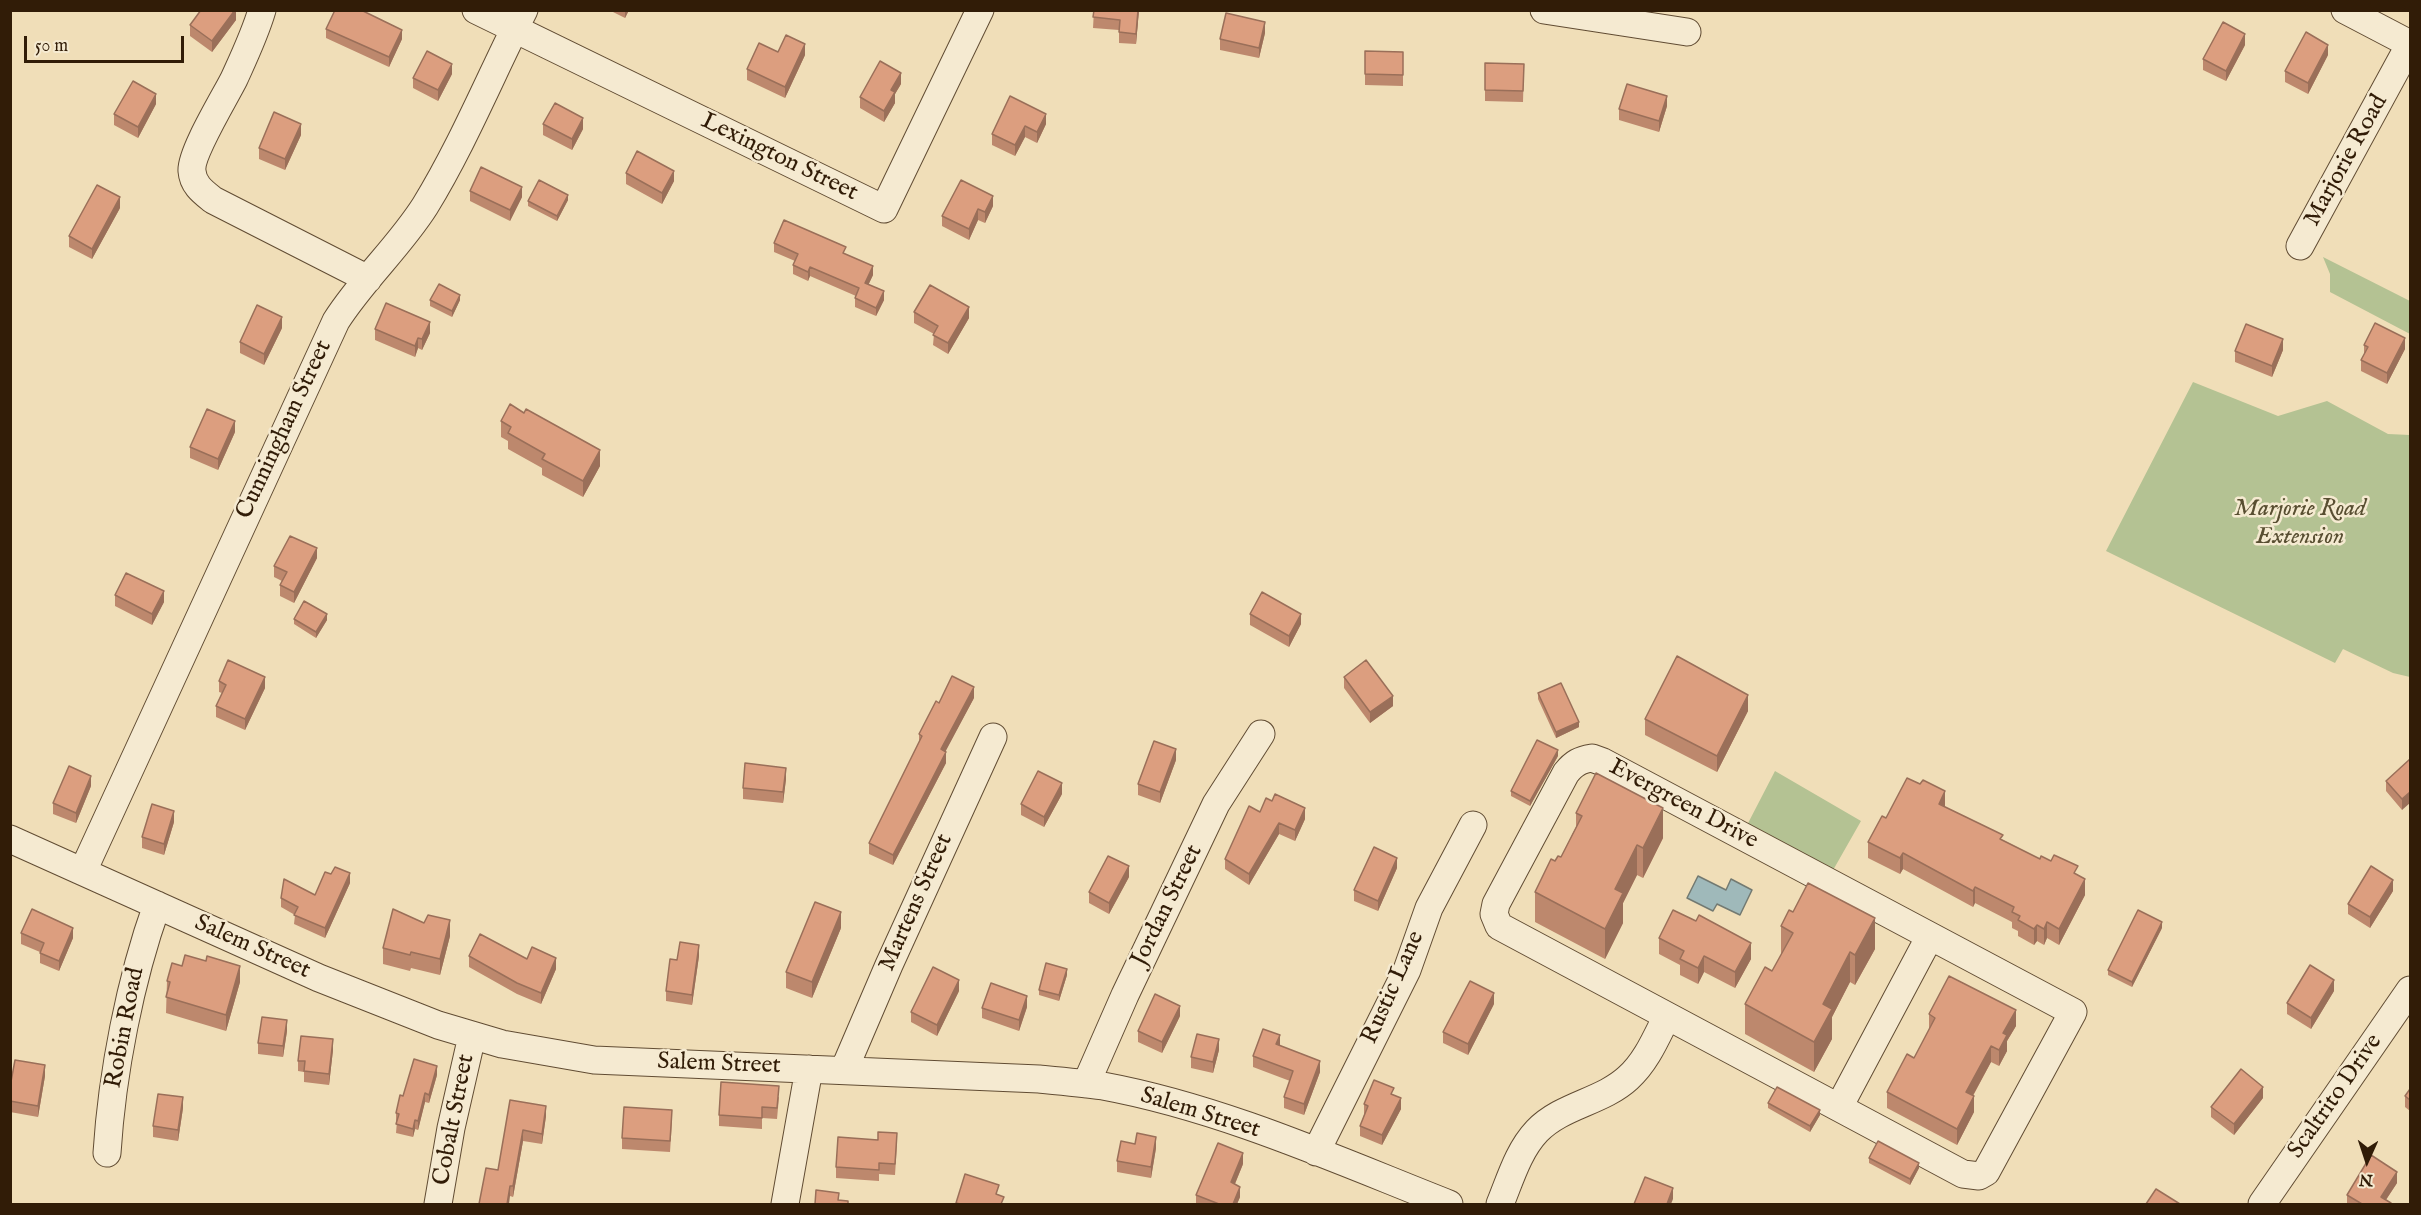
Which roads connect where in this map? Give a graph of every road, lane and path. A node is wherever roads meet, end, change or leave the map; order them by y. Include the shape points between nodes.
1 (262, 10) edge
2 (476, 10) edge
3 (980, 10) edge
4 (1544, 10) edge
5 (2345, 10) edge
6 (519, 20) edge
7 (1677, 24) edge
8 (2410, 44) edge
9 (2300, 246) dead end
10 (368, 279) junction
11 (1261, 734) dead end
12 (993, 737) dead end
13 (1473, 825) dead end
14 (10, 839) edge
15 (83, 871) junction
16 (158, 905) junction
17 (1930, 936) junction
18 (2410, 990) edge
19 (1667, 1016) junction
20 (472, 1036) junction
21 (809, 1069) junction
22 (844, 1070) junction
23 (1086, 1084) junction
24 (1839, 1107) junction
25 (1316, 1152) junction
26 (107, 1153) dead end
27 (438, 1204) edge
28 (786, 1204) edge
29 (1449, 1204) edge
30 (1500, 1204) edge
31 (2262, 1204) edge

1 - 10 street via 235,76 195,154 191,169 194,180 213,200
2 - 6 street, Lexington Street
3 - 6 street, Lexington Street via 884,209
4 - 7 street
5 - 8 street
6 - 10 street, Cunningham Street via 441,178 408,231
8 - 9 street, Marjorie Road
10 - 15 street, Cunningham Street via 344,309 323,347
11 - 23 street, Jordan Street via 1216,804
12 - 22 street, Martens Street
13 - 25 street, Rustic Lane via 1430,909 1407,970
14 - 15 street, Salem Street
15 - 16 street, Salem Street
16 - 20 street, Salem Street via 338,986
16 - 26 street, Robin Road via 135,981 111,1103
17 - 19 street, Evergreen Drive via 1603,762 1581,760 1566,773 1496,904 1495,920 1507,931
17 - 24 street
17 - 24 street, Evergreen Drive via 2073,1012 1990,1166 1979,1176 1963,1174
18 - 31 street, Scaltrito Drive
19 - 24 street, Evergreen Drive
19 - 30 street via 1641,1063 1627,1079 1552,1118 1537,1131 1515,1166
20 - 21 street, Salem Street via 531,1051 594,1060
20 - 27 street, Cobalt Street
21 - 22 street, Salem Street
21 - 28 street
22 - 23 street, Salem Street
23 - 25 street, Salem Street via 1167,1101
25 - 29 street, Salem Street

